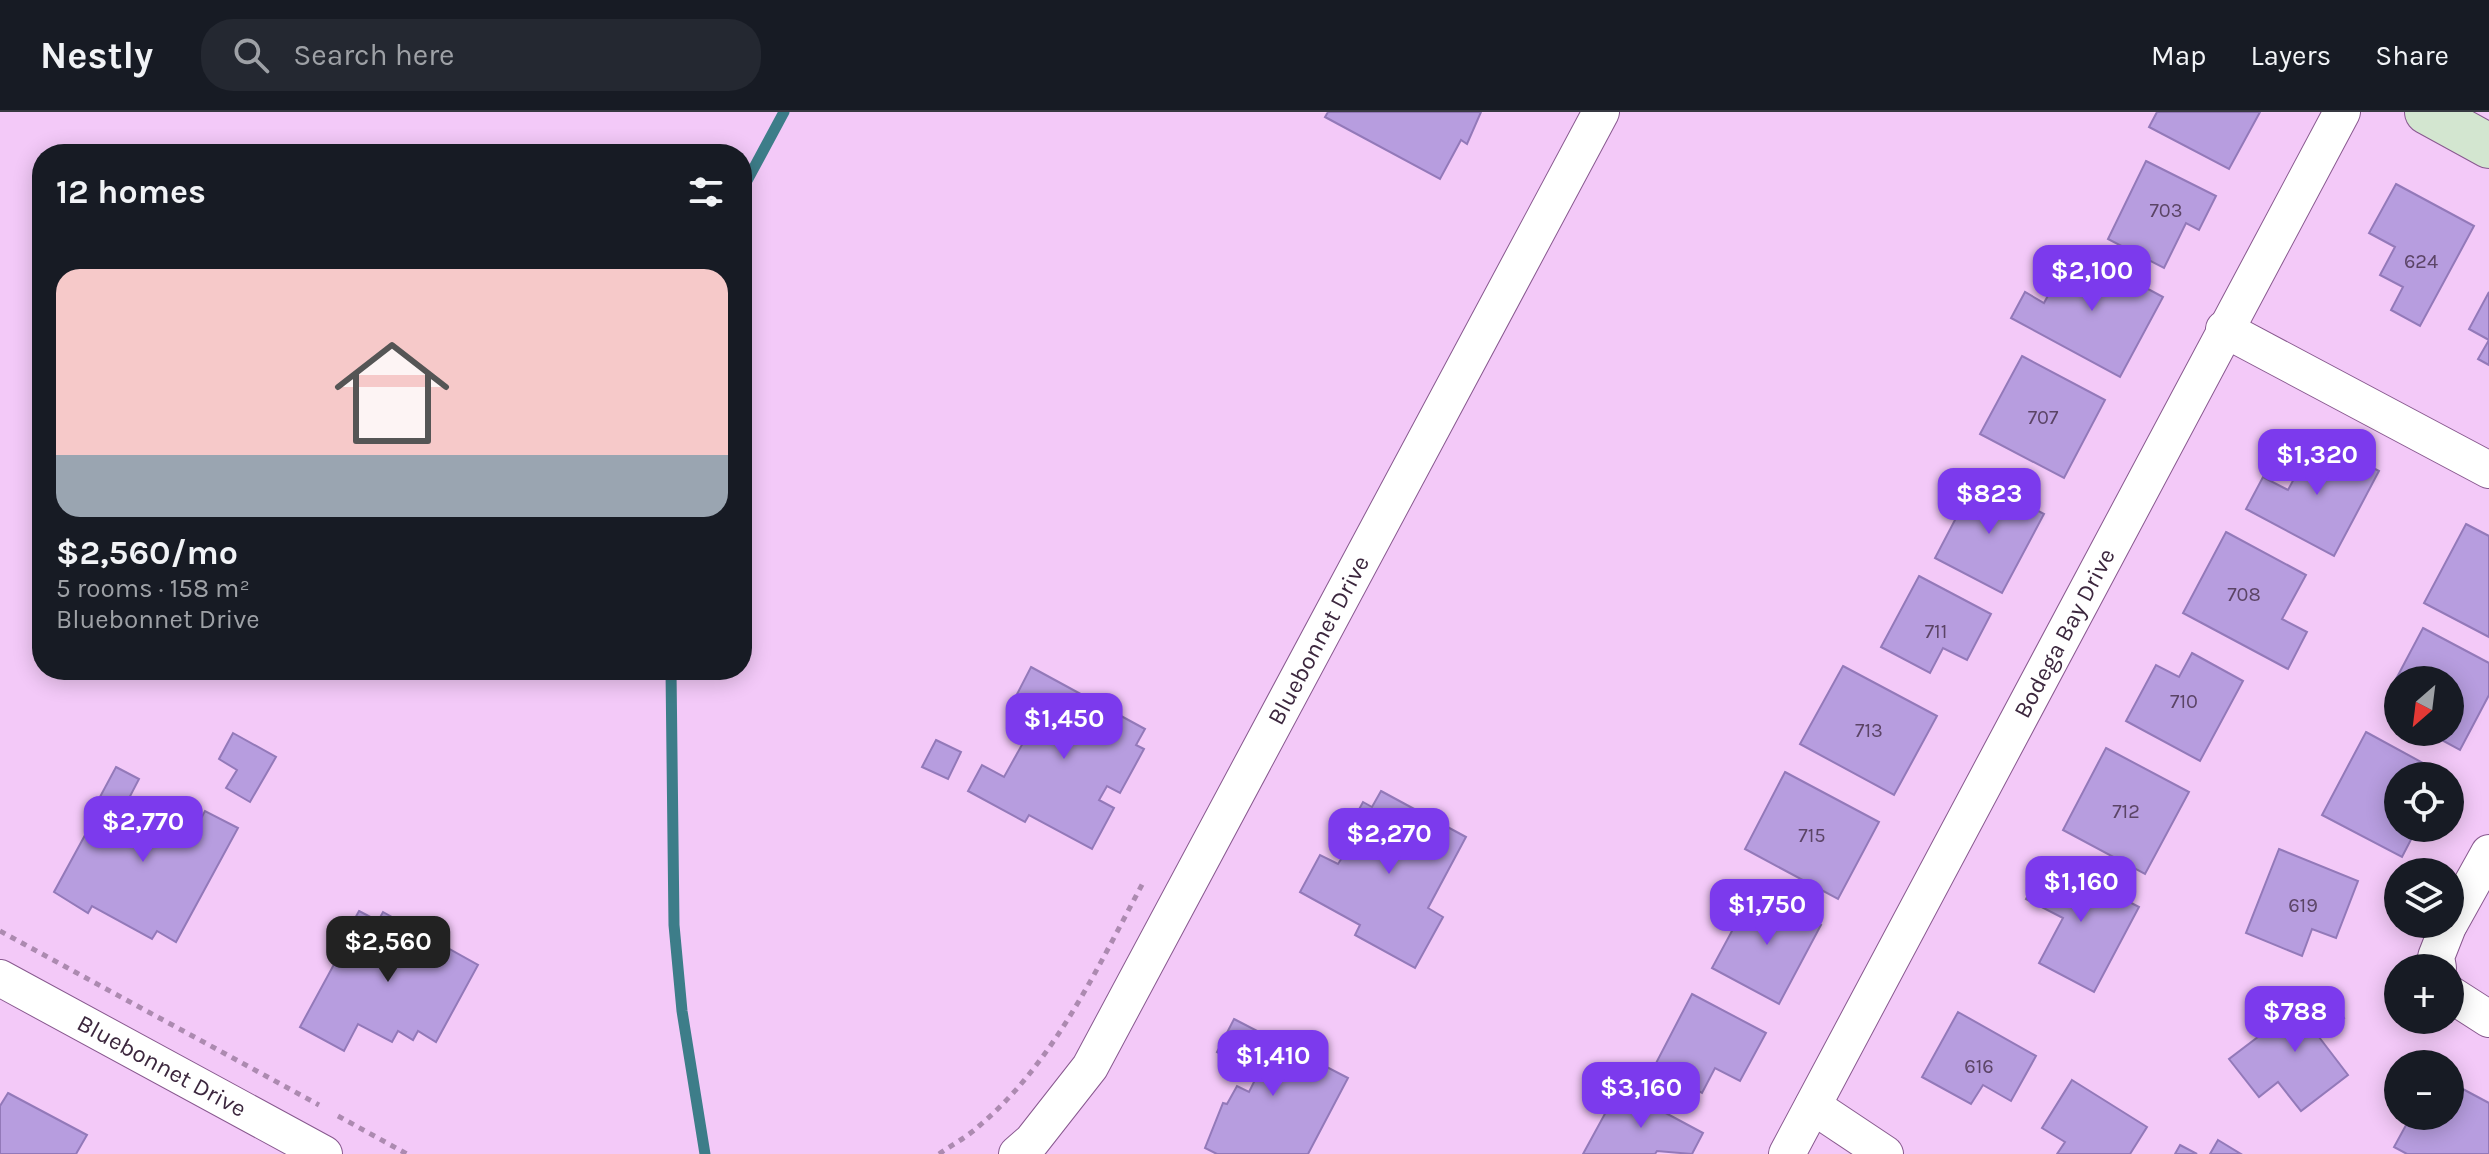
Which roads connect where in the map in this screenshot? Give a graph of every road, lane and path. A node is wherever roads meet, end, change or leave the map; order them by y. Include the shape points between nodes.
1 (1601, 112) edge
2 (2342, 112) edge
3 (2427, 112) edge
4 (2489, 146) edge
5 (2224, 329) junction
6 (2489, 470) edge
7 (2489, 853) edge
8 (1145, 879) dead end
9 (2464, 899) edge
10 (0, 931) edge
11 (0, 978) edge
12 (2464, 1003) edge
13 (2489, 1019) edge
14 (1813, 1106) junction
15 (1031, 1150) edge
16 (324, 1154) edge
17 (407, 1154) edge
18 (939, 1154) edge
19 (1787, 1154) edge
20 (1885, 1154) edge

1 - 15 street, Bluebonnet Drive via 1090,1067
2 - 5 street, Bodega Bay Drive
3 - 4 main road
5 - 6 street
5 - 14 street, Bodega Bay Drive
7 - 9 street
8 - 18 path via 1079,1001 1028,1075 980,1126
10 - 17 path
11 - 16 street, Bluebonnet Drive
12 - 13 street
14 - 19 street, Bodega Bay Drive
14 - 20 street

